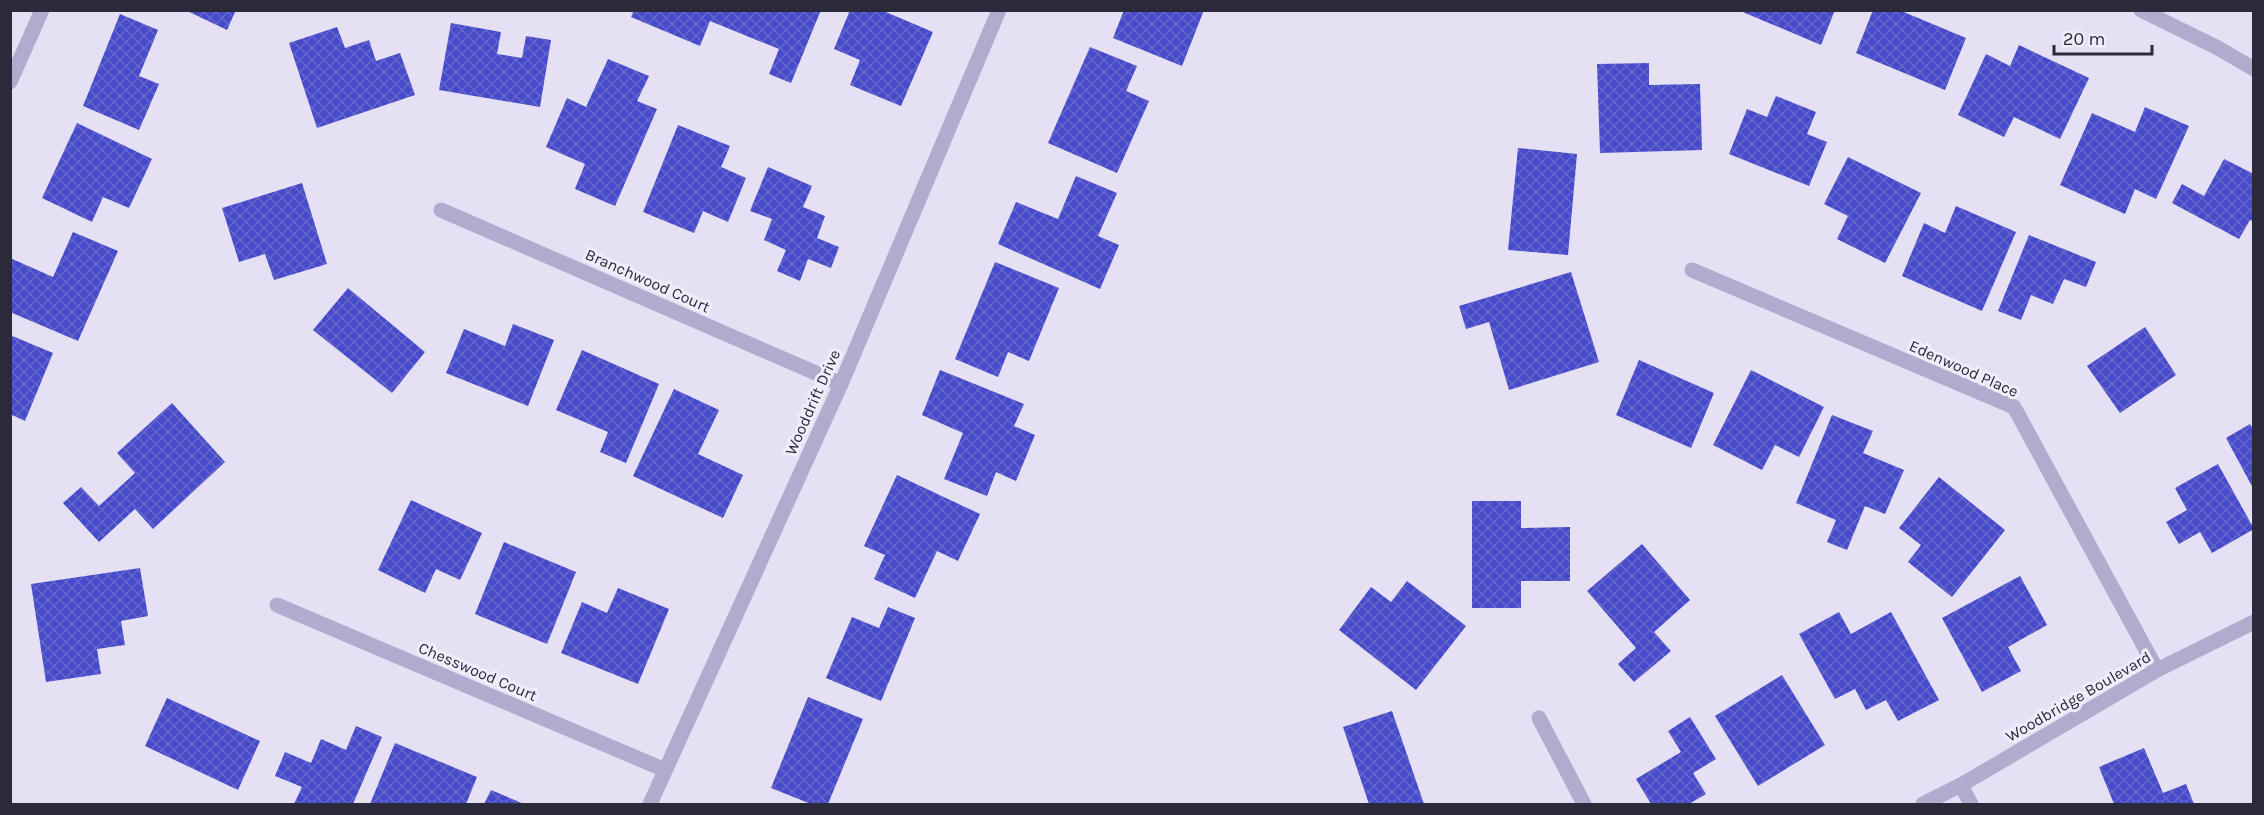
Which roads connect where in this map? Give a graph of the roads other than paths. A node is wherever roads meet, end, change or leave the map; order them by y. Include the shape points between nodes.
1 (42, 10) edge
2 (999, 10) edge
3 (2141, 10) edge
4 (2253, 69) edge
5 (10, 82) edge
6 (441, 210) dead end
7 (1692, 270) dead end
8 (840, 384) junction
9 (277, 605) dead end
10 (2253, 622) edge
11 (2157, 670) junction
12 (1539, 718) dead end
13 (665, 770) junction
14 (1961, 785) junction
15 (650, 804) edge
16 (1584, 804) edge
17 (1923, 804) edge
18 (1971, 804) edge

1 - 5 street
2 - 8 street, Wooddrift Drive
3 - 4 street
6 - 8 street, Branchwood Court
7 - 11 street, Edenwood Place via 2014,407
8 - 13 street, Wooddrift Drive
9 - 13 street, Chesswood Court
10 - 11 street, Woodbridge Boulevard
11 - 14 street, Woodbridge Boulevard
12 - 16 street
13 - 15 street, Wooddrift Drive
14 - 17 street, Woodbridge Boulevard
14 - 18 street

